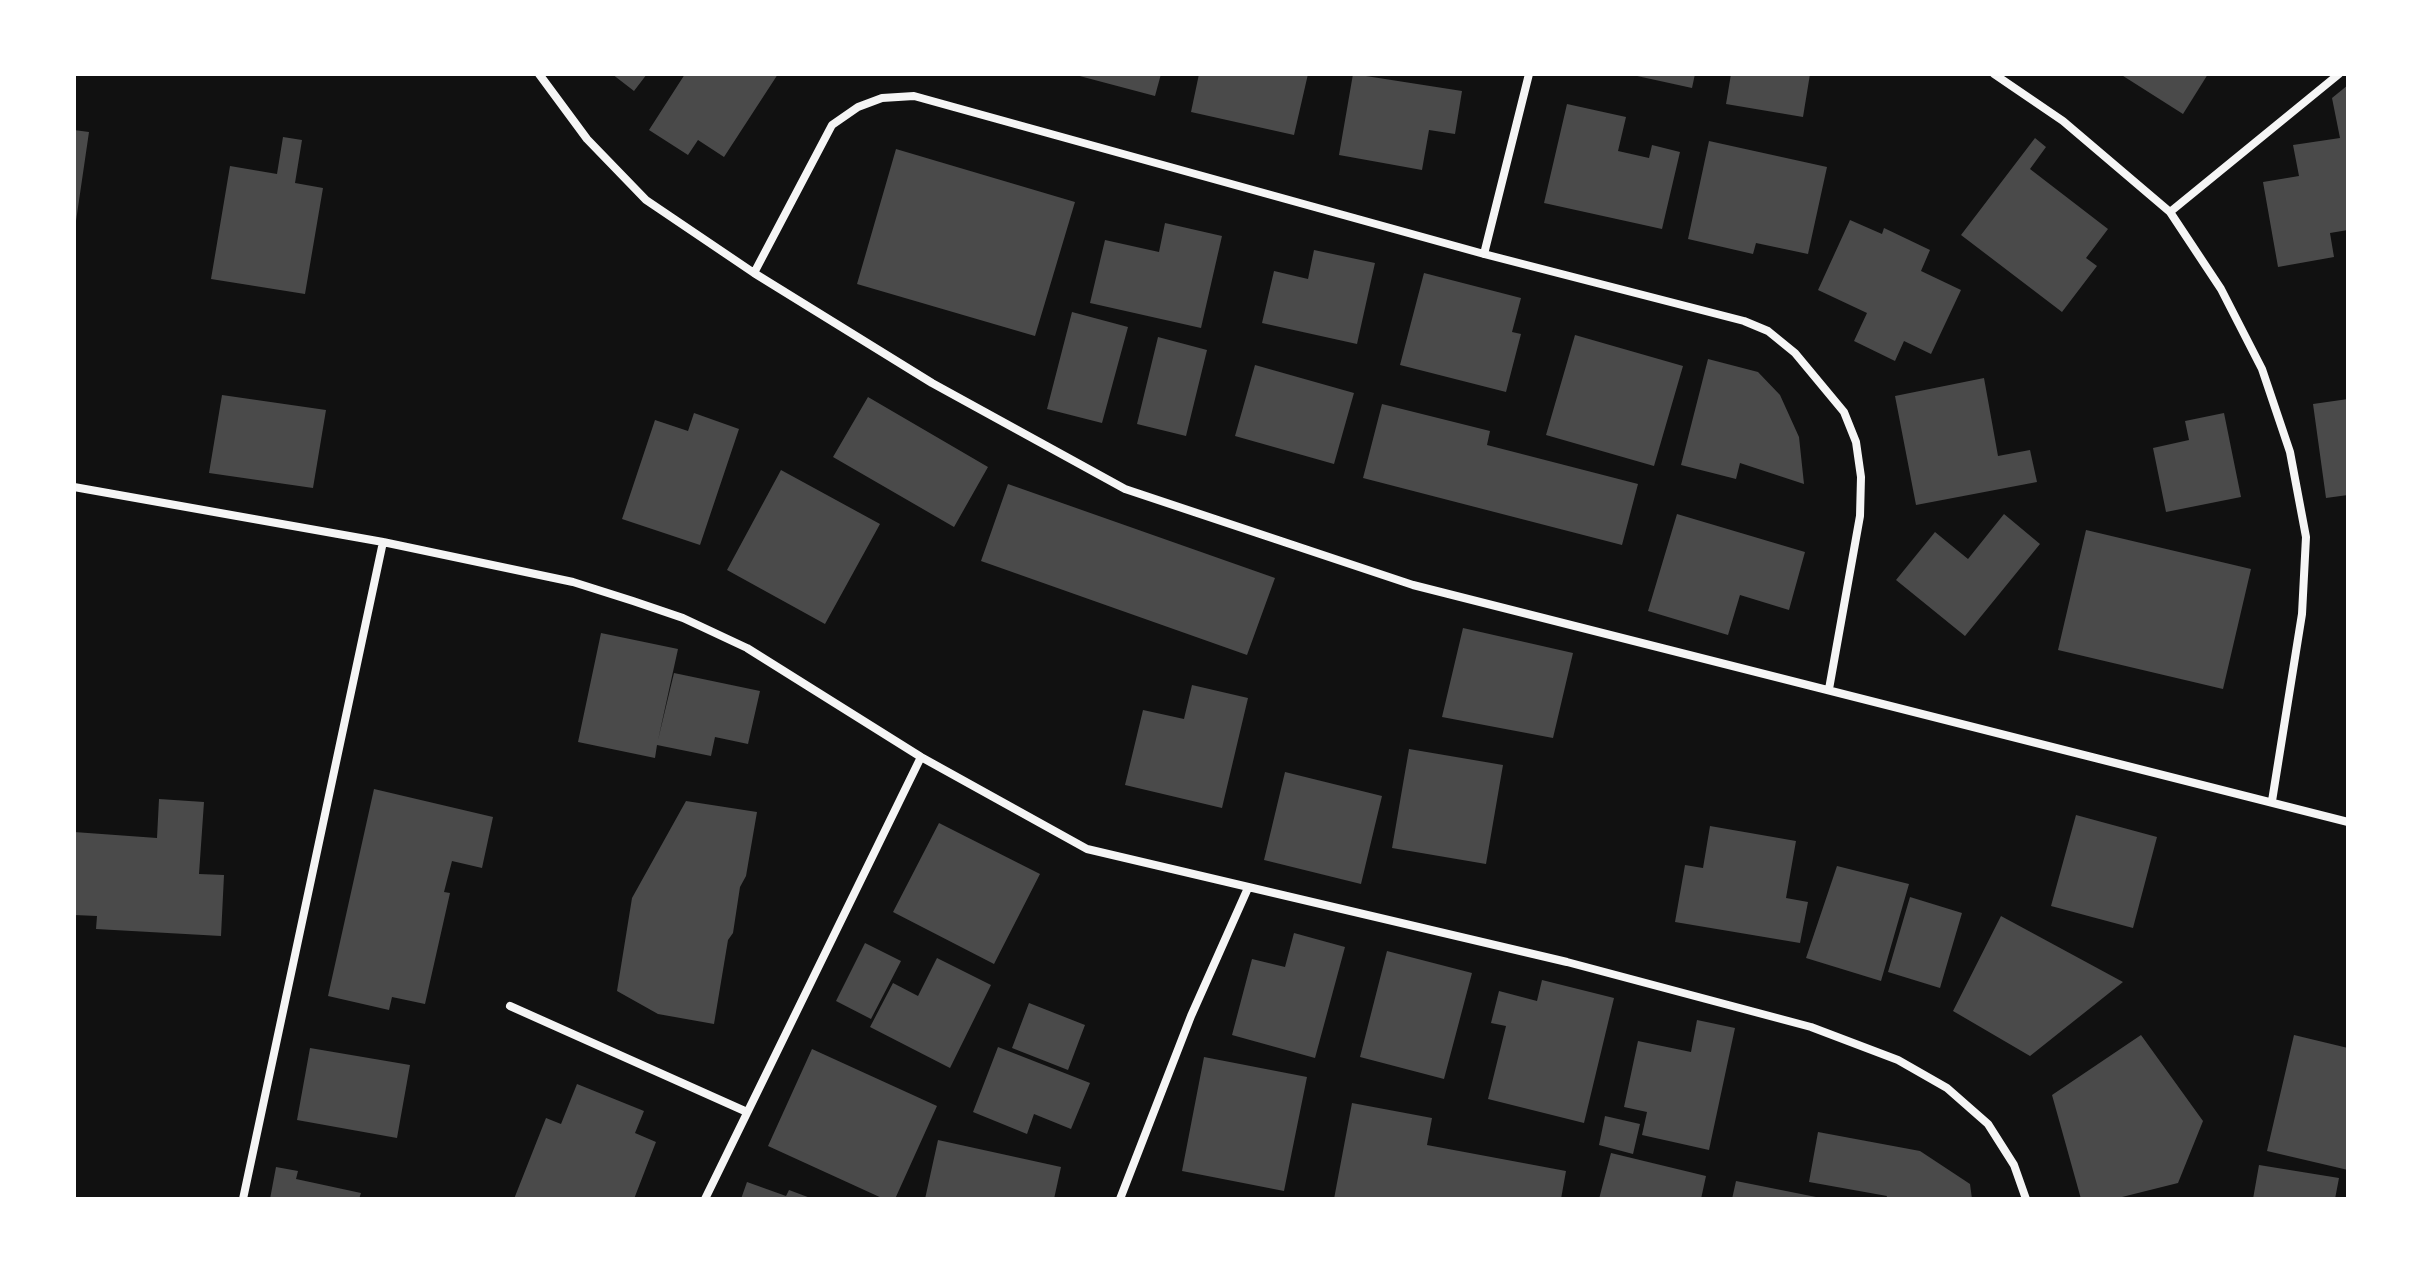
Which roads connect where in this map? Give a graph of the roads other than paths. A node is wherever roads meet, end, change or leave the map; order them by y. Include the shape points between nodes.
1 (539, 74) edge
2 (1529, 74) edge
3 (1994, 74) edge
4 (2339, 74) edge
5 (2170, 212) junction
6 (1484, 254) junction
7 (754, 273) junction
8 (74, 487) edge
9 (383, 542) junction
10 (1829, 689) junction
11 (921, 757) junction
12 (2272, 801) junction
13 (2348, 822) edge
14 (1248, 888) junction
15 (510, 1006) dead end
16 (747, 1112) junction
17 (243, 1199) edge
18 (705, 1199) edge
19 (1120, 1199) edge
20 (2026, 1199) edge

1 - 7 street via 587,139 646,200
2 - 6 street
3 - 5 street via 2063,121
4 - 5 street
5 - 12 street via 2221,289 2262,369 2290,452 2306,537 2302,614
6 - 7 street via 914,96 882,98 832,125
6 - 10 street via 1744,321 1786,345 1825,386 1844,412 1856,442 1861,477 1860,516
7 - 10 street via 932,383 1125,489 1413,585
8 - 9 street
9 - 11 street via 573,582 683,618 747,648
9 - 17 street
10 - 12 street
11 - 14 street via 1087,849
11 - 16 street
12 - 13 street
14 - 19 street
14 - 20 street via 1567,962 1811,1027 1898,1060 1947,1088 1988,1124 2014,1165
15 - 16 street
16 - 18 street

